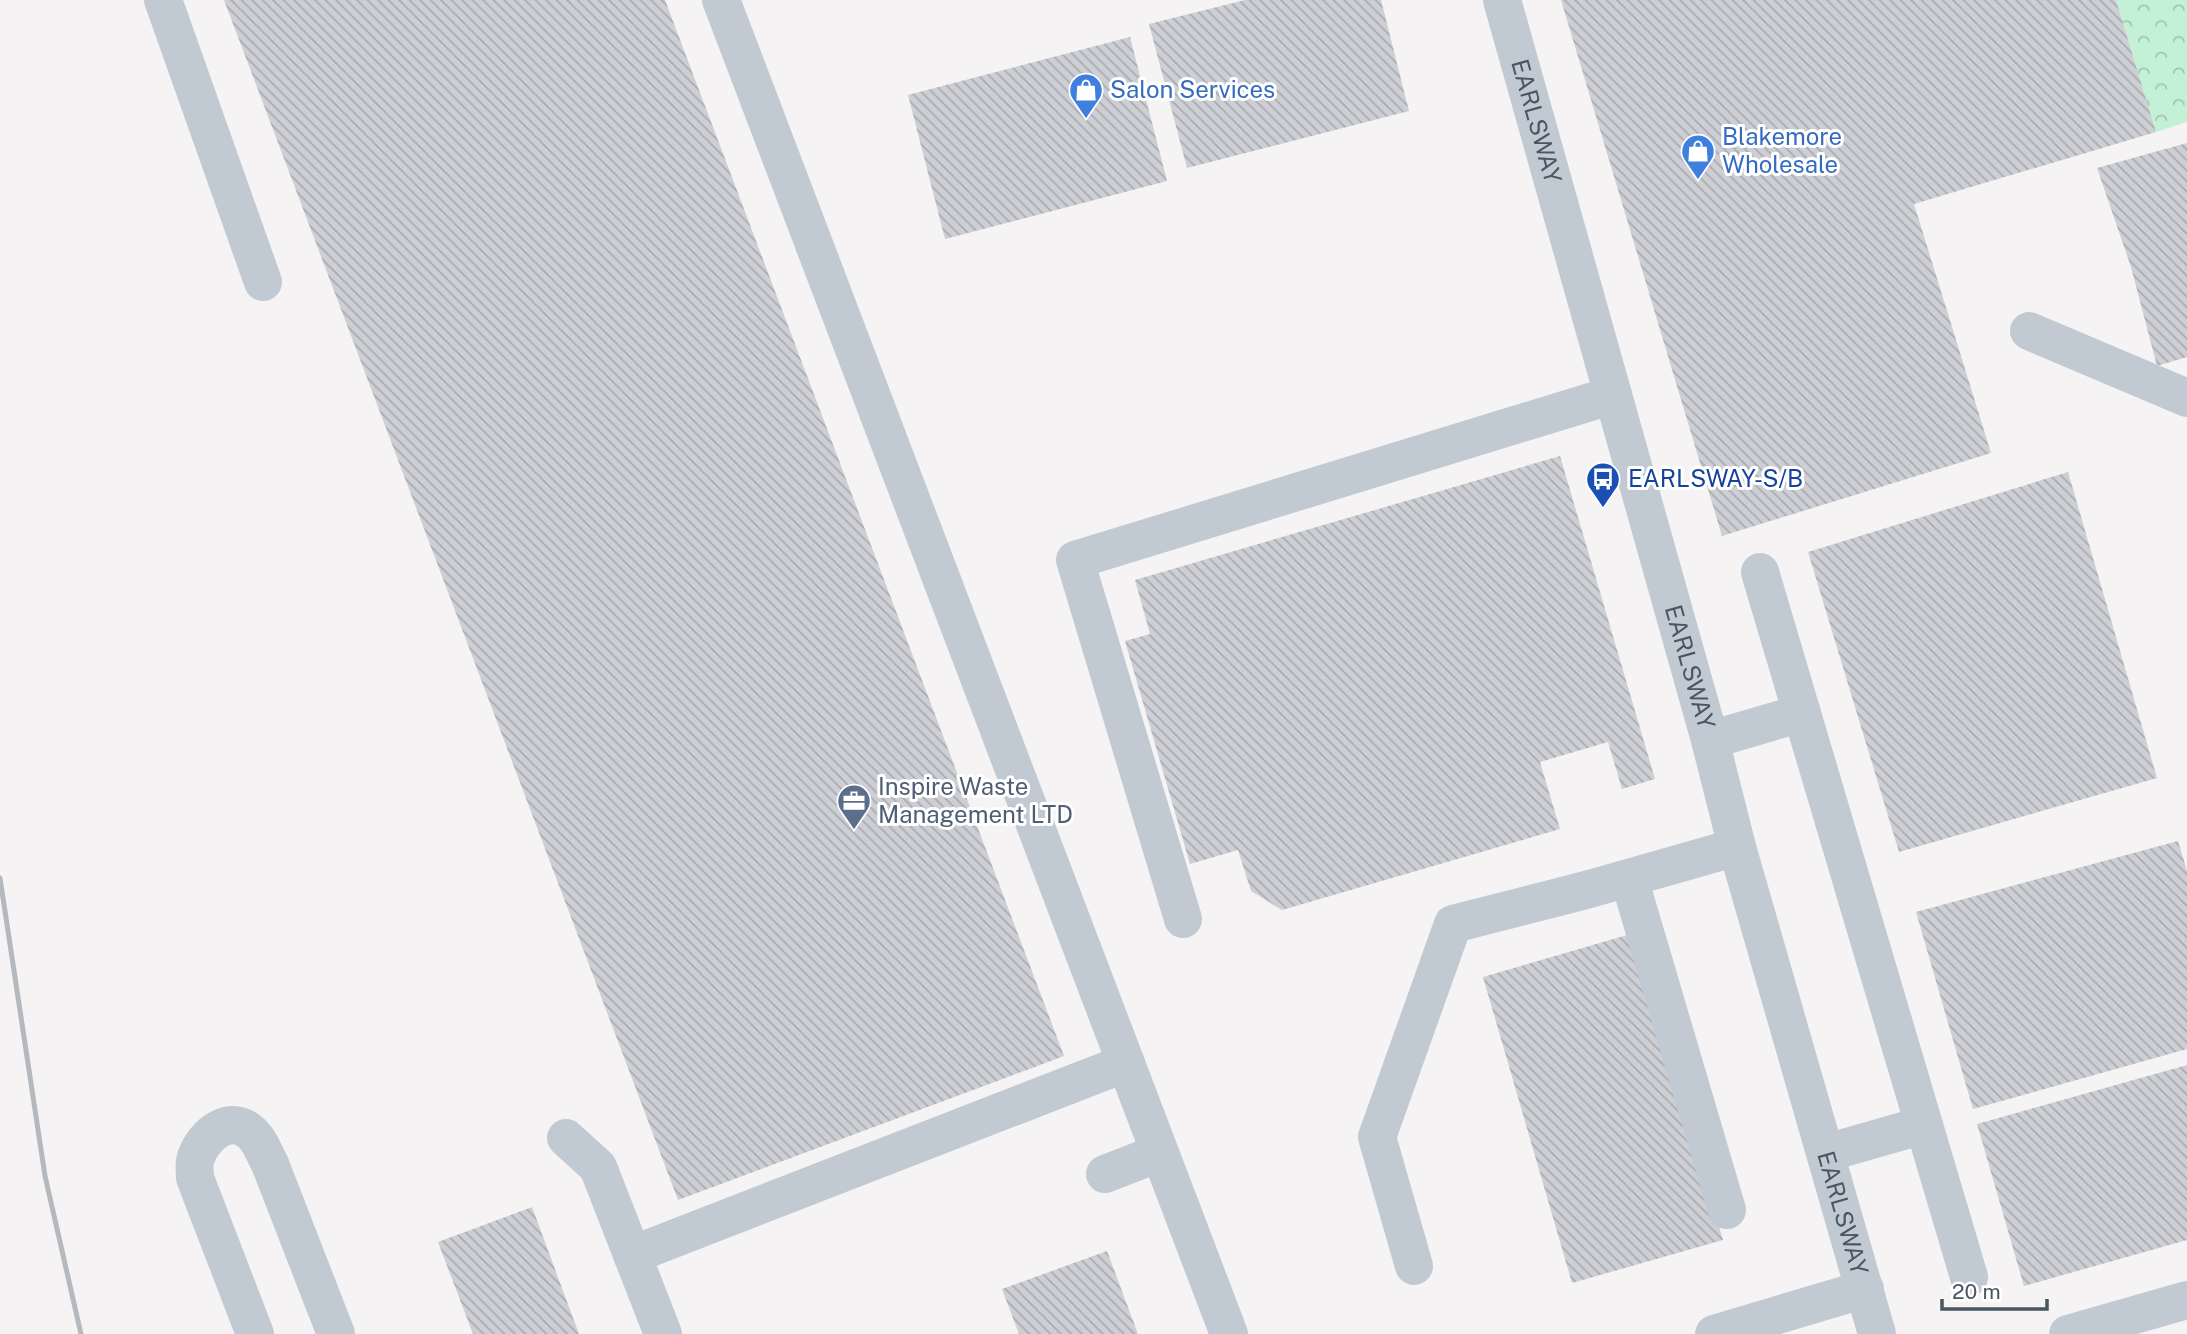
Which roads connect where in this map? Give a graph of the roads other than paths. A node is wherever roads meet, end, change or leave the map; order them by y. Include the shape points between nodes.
1 (163, 0) edge
2 (721, 0) edge
3 (1502, 0) edge
4 (262, 282) dead end
5 (2029, 331) dead end
6 (1613, 396) junction
7 (2187, 398) edge
8 (1760, 572) dead end
9 (1802, 713) junction
10 (1710, 740) junction
11 (1737, 847) junction
12 (1629, 878) junction
13 (1183, 919) dead end
14 (1126, 1063) junction
15 (1924, 1125) junction
16 (566, 1138) dead end
17 (1160, 1153) junction
18 (1826, 1153) junction
19 (1105, 1174) dead end
20 (1727, 1210) dead end
21 (632, 1255) junction
22 (1413, 1266) dead end
23 (1969, 1277) dead end
24 (1865, 1289) junction
25 (2187, 1300) edge
26 (1725, 1332) edge
27 (2077, 1333) edge
28 (255, 1334) edge
29 (336, 1334) edge
30 (663, 1334) edge
31 (1229, 1334) edge
32 (1877, 1334) edge

1 - 4 street
2 - 14 street
3 - 6 street, EARLSWAY
5 - 7 street
6 - 10 street, EARLSWAY
6 - 13 street via 1075,560
8 - 9 street
9 - 10 street
9 - 15 street
10 - 11 street, EARLSWAY
11 - 12 street
11 - 18 street, EARLSWAY
12 - 20 street
12 - 22 street via 1453,924 1377,1137
14 - 17 street
14 - 21 street
15 - 18 street
15 - 23 street
16 - 21 street via 598,1167
17 - 19 street
17 - 31 street
18 - 24 street, EARLSWAY
21 - 30 street
24 - 26 street
24 - 32 street, EARLSWAY
25 - 27 street
28 - 29 street via 195,1178 194,1162 206,1139 228,1125 239,1125 258,1140

